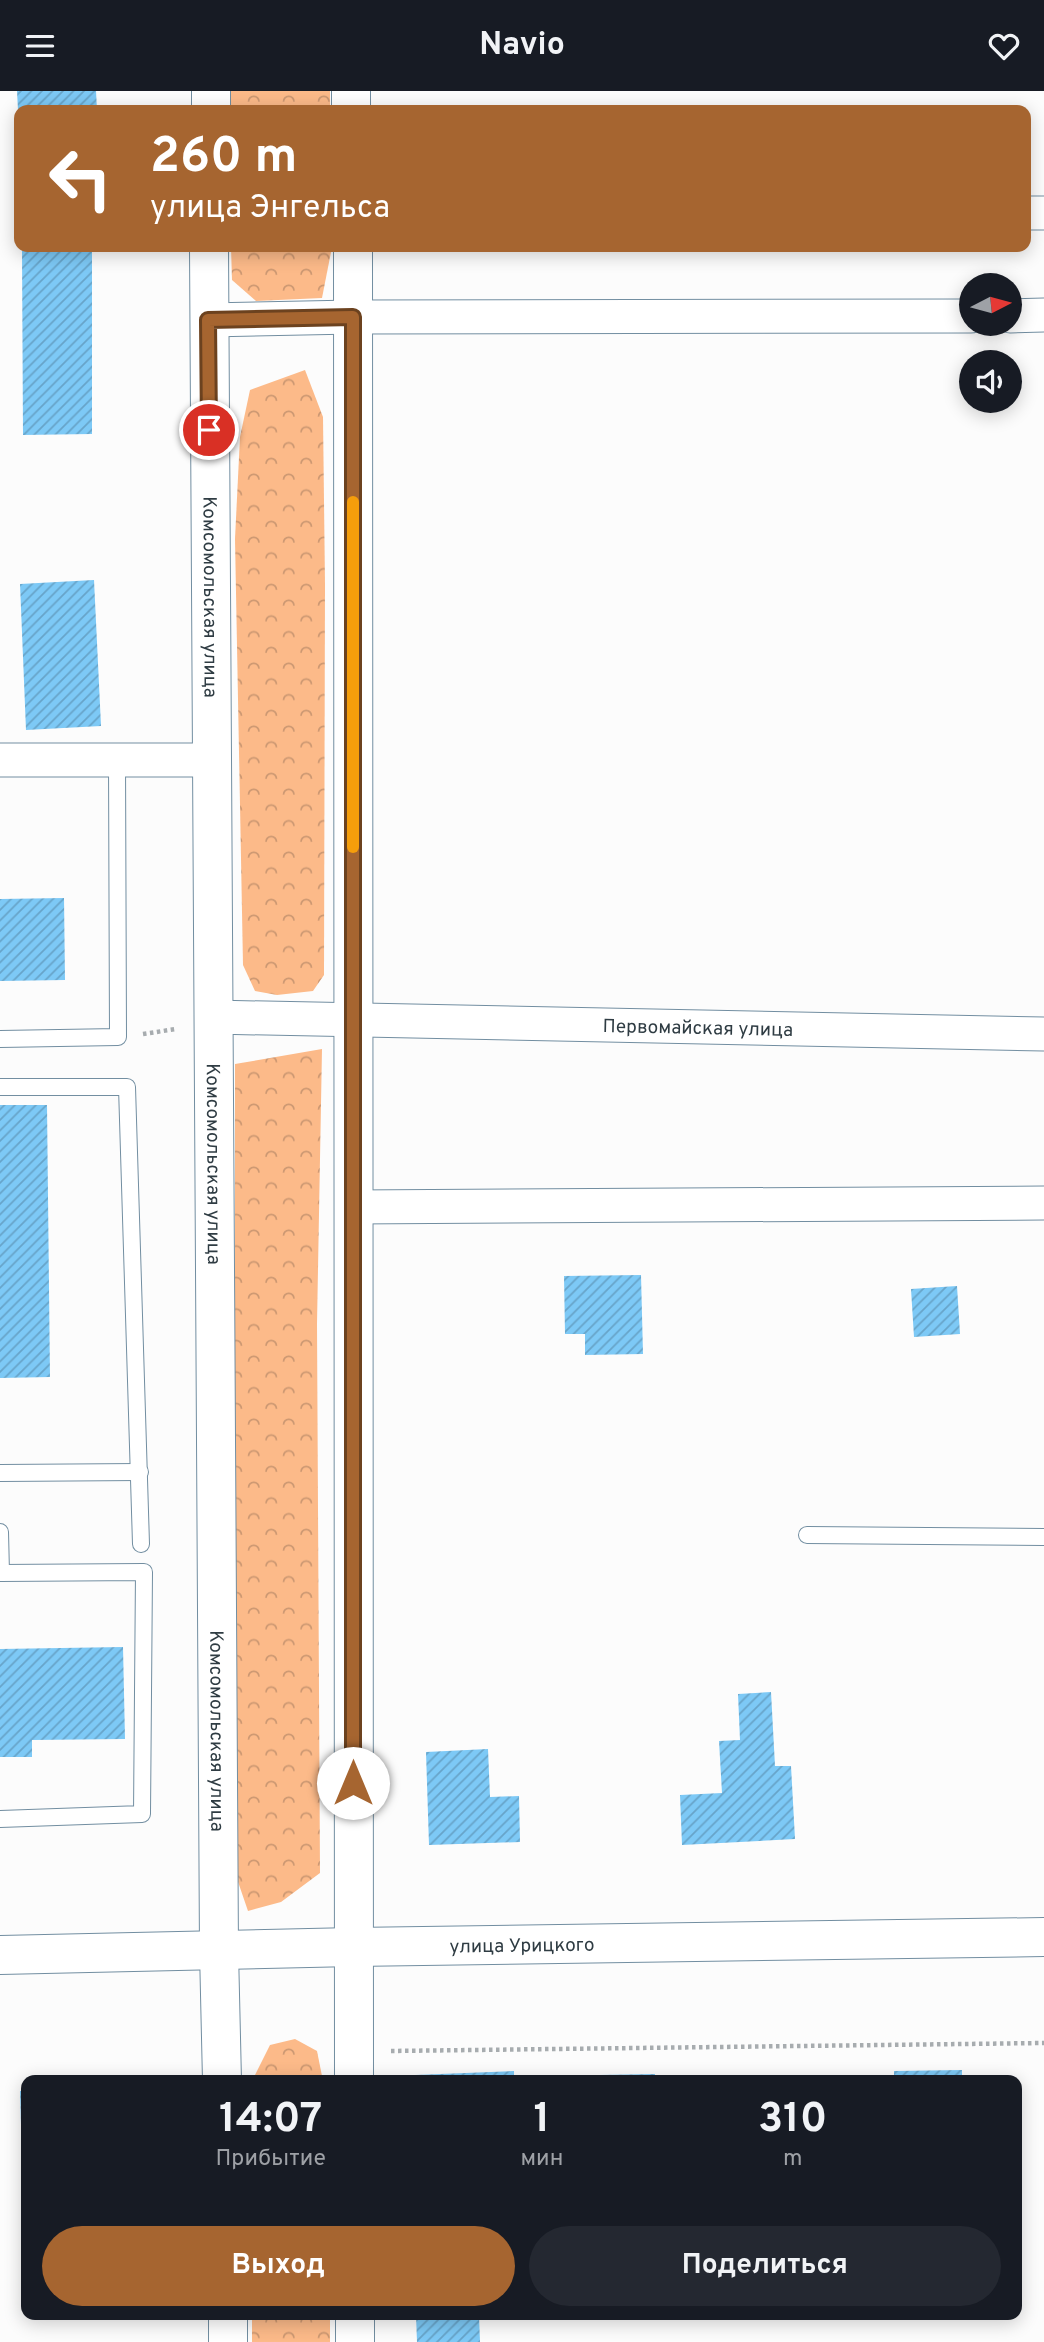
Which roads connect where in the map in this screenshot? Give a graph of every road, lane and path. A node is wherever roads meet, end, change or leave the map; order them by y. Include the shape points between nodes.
1 (209, 252) edge
2 (353, 252) edge
3 (959, 316) edge
4 (1022, 316) edge
5 (1044, 316) edge
6 (353, 317) junction
7 (208, 320) junction
8 (0, 760) edge
9 (117, 760) junction
10 (211, 760) junction
11 (213, 1017) junction
12 (353, 1018) junction
13 (1044, 1034) edge
14 (118, 1037) junction
15 (0, 1039) edge
16 (0, 1087) edge
17 (1044, 1203) edge
18 (353, 1207) junction
19 (141, 1472) junction
20 (0, 1473) edge
21 (0, 1532) edge
22 (807, 1535) dead end
23 (1044, 1537) edge
24 (141, 1544) dead end
25 (0, 1573) edge
26 (0, 1819) edge
27 (1044, 1937) edge
28 (353, 1947) junction
29 (219, 1951) junction
30 (0, 1955) edge
31 (1044, 2043) edge
32 (389, 2051) dead end
33 (222, 2075) edge
34 (354, 2075) edge
35 (228, 2320) edge
36 (355, 2320) edge
37 (229, 2342) edge
38 (355, 2342) edge

1 - 7 street, Комсомольская улица
2 - 6 street
3 - 6 street
4 - 5 street
6 - 7 street
6 - 12 street
7 - 10 street, Комсомольская улица
8 - 9 street
9 - 10 street
9 - 14 lane
10 - 11 street, Комсомольская улица
11 - 12 street, Первомайская улица
11 - 14 path via 182,1028
11 - 29 street, Комсомольская улица
12 - 13 street, Первомайская улица
12 - 18 street
14 - 15 lane
16 - 19 lane via 127,1087
17 - 18 street
18 - 28 street
19 - 20 lane
19 - 24 lane
21 - 25 lane
22 - 23 lane
25 - 26 lane via 144,1572 142,1814
27 - 28 street, улица Урицкого
28 - 29 street, улица Урицкого
28 - 34 street
29 - 30 street, улица Урицкого
29 - 33 street, Комсомольская улица
31 - 32 path
35 - 37 street
36 - 38 street

